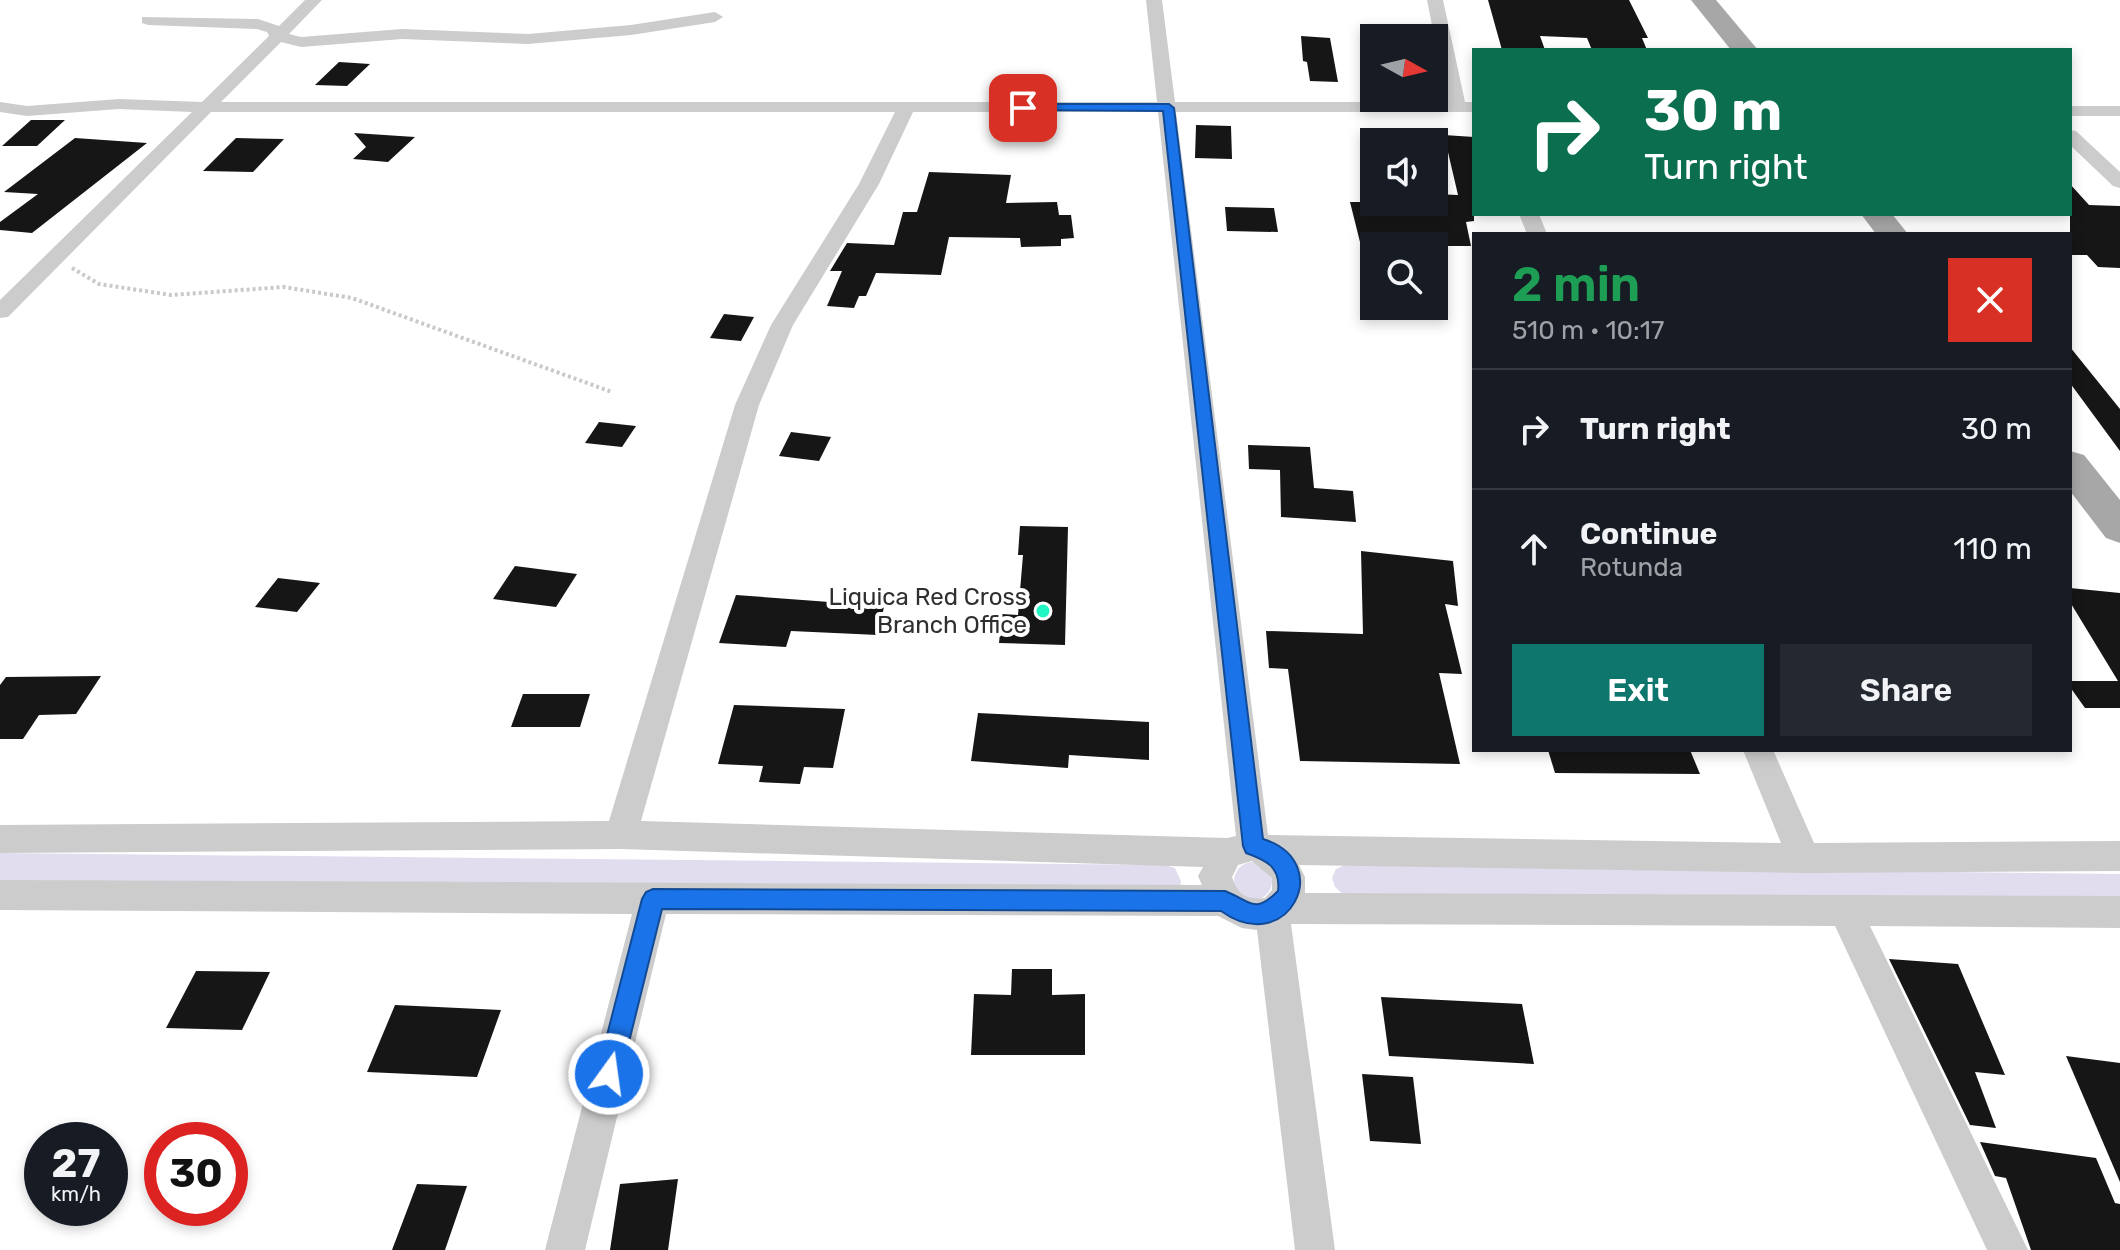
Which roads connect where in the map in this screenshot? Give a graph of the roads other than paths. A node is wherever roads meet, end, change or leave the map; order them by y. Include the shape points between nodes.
1 (314, 0) edge
2 (1154, 0) edge
3 (1435, 0) edge
4 (1703, 0) edge
5 (715, 17) dead end
6 (148, 20) dead end
7 (277, 36) junction
8 (1743, 48) edge
9 (0, 107) edge
10 (206, 107) junction
11 (1466, 107) edge
12 (906, 108) junction
13 (1169, 108) junction
14 (2072, 111) edge
15 (2120, 111) edge
16 (2072, 137) edge
17 (2120, 182) edge
18 (1878, 216) edge
19 (1890, 232) edge
20 (0, 312) edge
21 (2072, 467) edge
22 (2120, 528) edge
23 (1759, 752) edge
24 (621, 835) junction
25 (2, 842) edge
26 (1249, 850) junction
27 (2120, 856) edge
28 (1804, 858) junction
29 (0, 895) edge
30 (653, 899) junction
31 (1225, 901) junction
32 (1275, 910) junction
33 (2120, 912) edge
34 (1846, 913) junction
35 (565, 1250) edge
36 (1315, 1250) edge
37 (2008, 1250) edge

1 - 7 street
2 - 13 street
3 - 11 street
4 - 8 main road
5 - 7 street via 528,39 402,34 301,42
6 - 7 street via 258,24 274,29
7 - 10 street
9 - 10 street
10 - 12 street
10 - 20 street
11 - 13 street
12 - 13 street
12 - 24 street via 869,184 782,325 747,405
13 - 26 street
14 - 15 street
16 - 17 street
18 - 19 main road
21 - 22 main road
23 - 28 street
24 - 25 street
24 - 26 street
26 - 28 street
26 - 31 street via 1215,876
26 - 32 street via 1282,862 1290,878 1289,895
27 - 28 street
29 - 30 street
30 - 31 street
30 - 35 street
31 - 32 street via 1255,915
32 - 34 street
32 - 36 street
33 - 34 street
34 - 37 street

